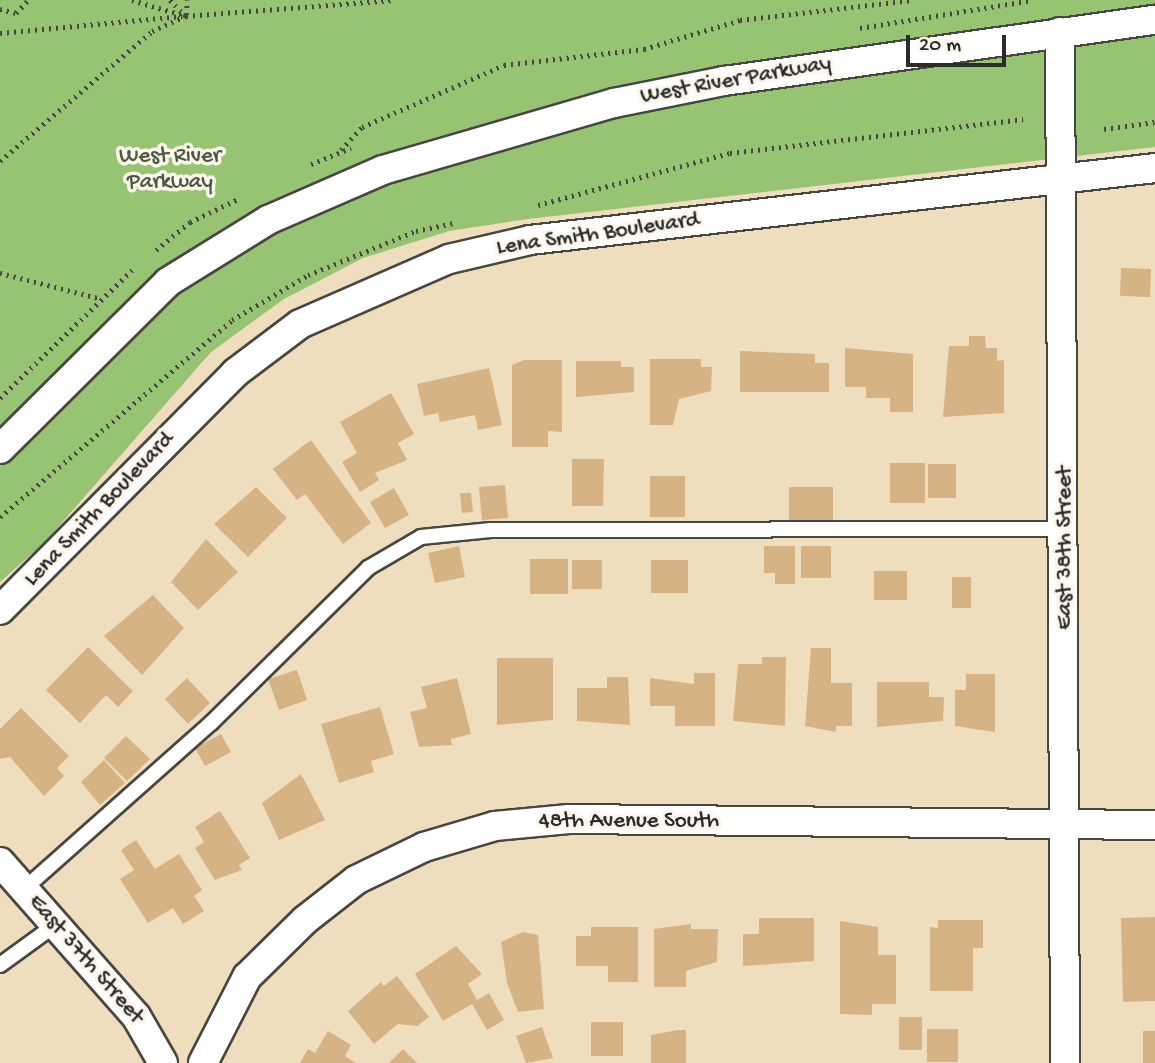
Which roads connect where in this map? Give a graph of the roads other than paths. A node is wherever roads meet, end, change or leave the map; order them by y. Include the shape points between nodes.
1 (1155, 20) edge
2 (1060, 32) junction
3 (1155, 168) edge
4 (1063, 180) junction
5 (0, 449) edge
6 (1066, 529) junction
7 (0, 610) edge
8 (1155, 825) edge
9 (1066, 828) junction
10 (0, 862) edge
11 (24, 889) junction
12 (55, 925) junction
13 (0, 965) edge
14 (163, 1063) edge
15 (203, 1063) edge
16 (1065, 1063) edge

1 - 2 street, West River Parkway
2 - 4 street, East 38th Street
2 - 5 street, West River Parkway via 710,84 601,107 383,170 268,220 168,282
3 - 4 street, Lena Smith Boulevard
4 - 6 street, East 38th Street
4 - 7 street, Lena Smith Boulevard via 530,240 449,259 377,287 300,324 235,373
6 - 9 street, East 38th Street
6 - 11 lane via 491,530 421,537 368,568 211,723
8 - 9 street, 48th Avenue South
9 - 15 street, 48th Avenue South via 569,820 495,826 424,846 368,874 305,920 247,977
9 - 16 street, East 38th Street
10 - 11 street, East 37th Street
11 - 12 street, East 37th Street
12 - 13 lane
12 - 14 street, East 37th Street via 136,1016

